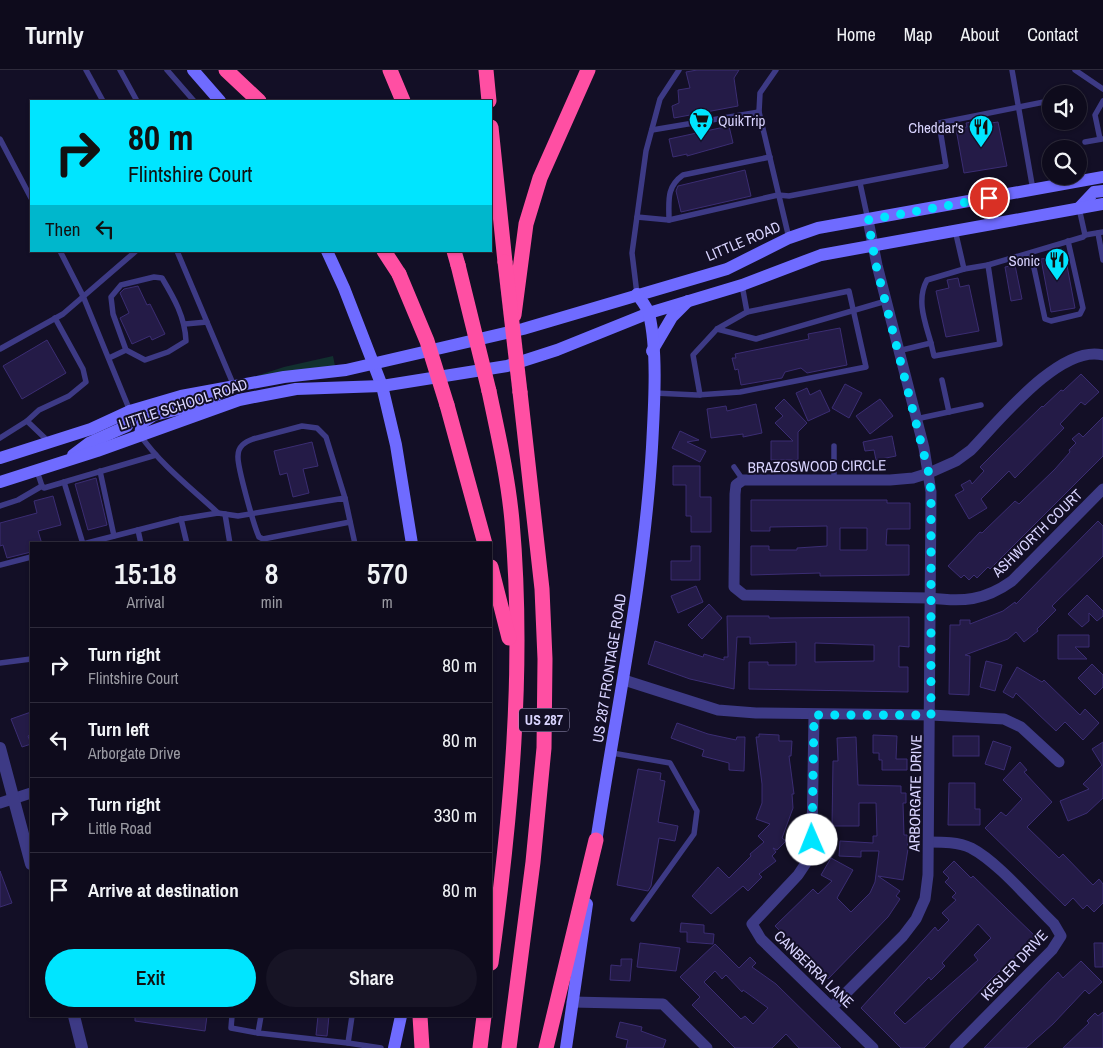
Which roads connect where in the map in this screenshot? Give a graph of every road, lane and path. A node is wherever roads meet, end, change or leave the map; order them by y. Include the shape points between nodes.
1 (86, 70) edge
2 (120, 70) edge
3 (167, 70) edge
4 (193, 70) edge
5 (226, 70) edge
6 (390, 70) edge
7 (486, 70) edge
8 (588, 70) edge
9 (679, 70) edge
10 (776, 70) edge
11 (1012, 70) edge
12 (1076, 70) edge
13 (1102, 88) edge
14 (102, 100) edge
15 (136, 100) edge
16 (193, 100) edge
17 (219, 100) edge
18 (258, 100) edge
19 (403, 100) edge
20 (489, 100) edge
21 (1103, 100) edge
22 (1042, 103) edge
23 (1018, 107) junction
24 (759, 112) junction
25 (652, 130) junction
26 (492, 137) edge
27 (0, 139) edge
28 (1101, 139) edge
29 (1087, 142) edge
30 (770, 157) junction
31 (1103, 177) edge
32 (860, 183) junction
33 (1033, 190) junction
34 (1103, 191) edge
35 (778, 195) junction
36 (30, 196) edge
37 (1103, 204) edge
38 (1079, 208) junction
39 (637, 217) junction
40 (669, 220) junction
41 (868, 220) junction
42 (955, 230) junction
43 (1100, 233) edge
44 (1084, 235) junction
45 (789, 238) junction
46 (1068, 241) junction
47 (873, 244) junction
48 (61, 252) edge
49 (135, 252) edge
50 (177, 252) edge
51 (327, 252) edge
52 (385, 252) edge
53 (1031, 254) junction
54 (456, 258) edge
55 (1103, 260) edge
56 (988, 265) junction
57 (964, 270) junction
58 (742, 285) junction
59 (637, 294) junction
60 (83, 296) junction
61 (690, 299) junction
62 (886, 301) junction
63 (854, 310) junction
64 (746, 312) junction
65 (648, 313) junction
66 (55, 318) junction
67 (207, 322) junction
68 (185, 324) junction
69 (717, 329) junction
70 (513, 330) junction
71 (931, 343) junction
72 (0, 349) edge
73 (126, 350) junction
74 (652, 351) junction
75 (898, 351) junction
76 (1103, 355) edge
77 (109, 358) junction
78 (372, 363) junction
79 (942, 380) dead end
80 (234, 386) junction
81 (382, 386) junction
82 (654, 393) junction
83 (700, 395) junction
84 (981, 405) dead end
85 (130, 411) junction
86 (949, 412) junction
87 (916, 419) junction
88 (27, 421) junction
89 (140, 435) junction
90 (0, 438) edge
91 (49, 442) junction
92 (834, 446) dead end
93 (156, 455) junction
94 (0, 458) edge
95 (63, 461) junction
96 (734, 467) dead end
97 (37, 470) junction
98 (100, 470) junction
99 (929, 474) junction
100 (834, 479) junction
101 (743, 480) junction
102 (0, 482) edge
103 (64, 482) junction
104 (42, 486) junction
105 (1103, 489) edge
106 (345, 498) junction
107 (0, 506) edge
108 (218, 513) junction
109 (252, 513) junction
110 (226, 514) junction
111 (181, 519) junction
112 (350, 522) junction
113 (138, 530) junction
114 (114, 536) junction
115 (258, 537) junction
116 (82, 542) edge
117 (91, 542) edge
118 (141, 542) edge
119 (187, 542) edge
120 (230, 542) edge
121 (259, 542) edge
122 (355, 542) edge
123 (409, 542) edge
124 (484, 542) edge
125 (30, 557) edge
126 (0, 565) edge
127 (492, 571) edge
128 (930, 598) junction
129 (30, 659) edge
130 (0, 663) edge
131 (516, 672) junction
132 (624, 680) junction
133 (814, 715) junction
134 (931, 715) junction
135 (0, 748) edge
136 (612, 753) junction
137 (1059, 762) dead end
138 (30, 793) edge
139 (14, 800) junction
140 (0, 803) edge
141 (596, 840) junction
142 (929, 842) junction
143 (30, 860) edge
144 (633, 919) dead end
145 (492, 955) edge
146 (572, 1002) junction
147 (832, 1007) junction
148 (74, 1017) edge
149 (232, 1017) edge
150 (261, 1017) edge
151 (352, 1017) edge
152 (401, 1017) edge
153 (420, 1017) edge
154 (484, 1017) edge
155 (258, 1033) junction
156 (348, 1043) junction
157 (82, 1048) edge
158 (381, 1048) edge
159 (394, 1048) edge
160 (422, 1048) edge
161 (480, 1048) edge
162 (509, 1048) edge
163 (546, 1048) edge
164 (566, 1048) edge
165 (708, 1048) edge
166 (873, 1048) edge
167 (955, 1048) edge

1 - 14 lane
2 - 15 lane
3 - 16 lane
4 - 17 main road
5 - 18 highway
6 - 19 highway
7 - 20 highway
8 - 70 highway, bridge via 540,178 526,224
9 - 25 lane via 660,99
10 - 24 lane via 760,93
11 - 23 lane
12 - 13 lane
13 - 21 lane
21 - 28 lane via 1095,115
22 - 23 lane
23 - 32 lane via 939,123 946,166
23 - 33 lane
24 - 25 lane
24 - 30 lane
25 - 39 lane via 641,178
26 - 70 highway, US 287, bridge
27 - 36 lane
28 - 29 lane
30 - 35 lane
30 - 40 lane via 683,175 669,189
31 - 33 main road, LITTLE ROAD
32 - 35 lane via 789,196
32 - 41 lane
33 - 41 main road, LITTLE ROAD
34 - 38 main road via 1094,192
35 - 40 lane
35 - 45 lane
37 - 38 main road
38 - 42 main road
38 - 44 lane
39 - 40 lane
39 - 59 lane via 632,253
41 - 45 main road, LITTLE ROAD via 818,228
41 - 47 street, ARBORGATE DRIVE
42 - 47 main road
42 - 57 lane
43 - 44 lane
43 - 55 lane
44 - 46 lane
45 - 59 main road, LITTLE ROAD via 727,268
46 - 53 lane
46 - 53 lane via 1083,308 1080,314 1051,321 1045,319
47 - 58 main road via 821,255
47 - 62 street, ARBORGATE DRIVE
48 - 60 lane
49 - 60 lane
50 - 67 lane
51 - 78 main road
52 - 124 highway, bridge via 399,274 427,341
53 - 56 lane
54 - 131 highway, US 287, bridge via 502,452 512,521
56 - 57 lane
56 - 71 lane via 1000,344 934,356
57 - 71 lane via 927,280 921,290 921,307
58 - 61 main road
58 - 64 lane
59 - 65 main road, US 287 FRONTAGE ROAD
59 - 78 main road, LITTLE ROAD via 523,329
60 - 66 lane
60 - 77 lane
61 - 65 main road
61 - 74 main road via 672,317
62 - 63 lane
62 - 75 street, ARBORGATE DRIVE
63 - 64 lane via 849,291
63 - 69 lane via 756,339
63 - 83 lane via 866,367 740,392
64 - 69 lane
65 - 74 main road, US 287 FRONTAGE ROAD
65 - 81 main road via 557,350 507,366
66 - 72 lane
66 - 88 lane via 83,369 86,382 69,396 39,410
67 - 68 lane
67 - 80 lane
68 - 73 lane via 186,340 168,352 145,360
68 - 73 lane via 162,278 154,277 121,286 112,297 113,314
69 - 83 lane via 693,355
70 - 162 highway, US 287, bridge via 542,589 545,659 544,748
71 - 75 lane
73 - 77 lane
74 - 82 main road, US 287 FRONTAGE ROAD
75 - 87 street, ARBORGATE DRIVE
76 - 99 street, BRAZOSWOOD CIRCLE via 1085,354 1052,370 971,450
77 - 85 lane
78 - 80 main road, LITTLE SCHOOL ROAD via 346,370
78 - 81 main road
79 - 86 lane
80 - 85 main road, LITTLE SCHOOL ROAD via 181,396
80 - 89 main road via 197,405 154,415 142,423
81 - 89 main road, LITTLE SCHOOL ROAD via 296,389 239,400
81 - 123 main road via 396,445
82 - 83 lane
82 - 132 main road, US 287 FRONTAGE ROAD via 649,493
84 - 86 lane
85 - 91 main road, LITTLE SCHOOL ROAD via 91,429
85 - 95 main road via 127,426 89,443
86 - 87 lane
87 - 99 street, ARBORGATE DRIVE
88 - 90 lane
88 - 91 lane
89 - 93 lane
89 - 95 main road, LITTLE SCHOOL ROAD
91 - 94 main road, LITTLE SCHOOL ROAD
92 - 100 lane
93 - 98 lane
93 - 108 lane
95 - 97 main road, LITTLE SCHOOL ROAD
96 - 101 lane
97 - 102 main road, LITTLE SCHOOL ROAD
97 - 104 lane
98 - 103 lane
98 - 114 lane
99 - 100 street, BRAZOSWOOD CIRCLE via 890,480
99 - 128 street, ARBORGATE DRIVE
100 - 101 street, BRAZOSWOOD CIRCLE
101 - 128 street, BRAZOSWOOD CIRCLE via 736,485 735,494 733,575 734,587 744,595
103 - 104 lane
103 - 116 lane
104 - 107 lane
105 - 128 street, ASHWORTH COURT via 1012,582 996,594 957,601
106 - 109 lane
106 - 109 lane via 326,436 317,428 302,426 253,439 239,449 241,476
106 - 112 lane
108 - 110 lane
108 - 111 lane
109 - 110 lane
109 - 115 lane
110 - 120 lane
111 - 113 lane
111 - 119 lane
112 - 115 lane via 263,539
112 - 122 lane
113 - 114 lane
113 - 118 lane
114 - 117 lane
115 - 121 lane
125 - 126 lane
127 - 131 highway
128 - 134 street, ARBORGATE DRIVE
129 - 130 lane
131 - 145 highway, US 287 via 508,837
132 - 133 street via 718,710
132 - 136 main road, US 287 FRONTAGE ROAD
133 - 134 street
133 - 147 street, CANBERRA LANE via 812,840 808,860 752,924 761,939
134 - 137 street via 1004,719 1021,727
134 - 142 street, ARBORGATE DRIVE
135 - 139 street
136 - 141 main road, US 287 FRONTAGE ROAD
136 - 144 lane via 670,763 697,811 694,834
138 - 139 street
139 - 140 street
139 - 143 street
141 - 146 main road, US 287 FRONTAGE ROAD
141 - 163 highway
142 - 147 street, ARBORGATE DRIVE via 925,898 916,919
142 - 167 street, KESLER DRIVE via 970,848 985,858 1054,924 1061,936 1052,950
146 - 164 main road, US 287 FRONTAGE ROAD
146 - 165 street via 663,1004
147 - 166 street, CANBERRA LANE
148 - 157 street
149 - 155 lane via 231,1028
150 - 155 lane
151 - 156 lane
152 - 159 main road
153 - 160 highway
154 - 161 highway
155 - 156 lane
156 - 158 lane

